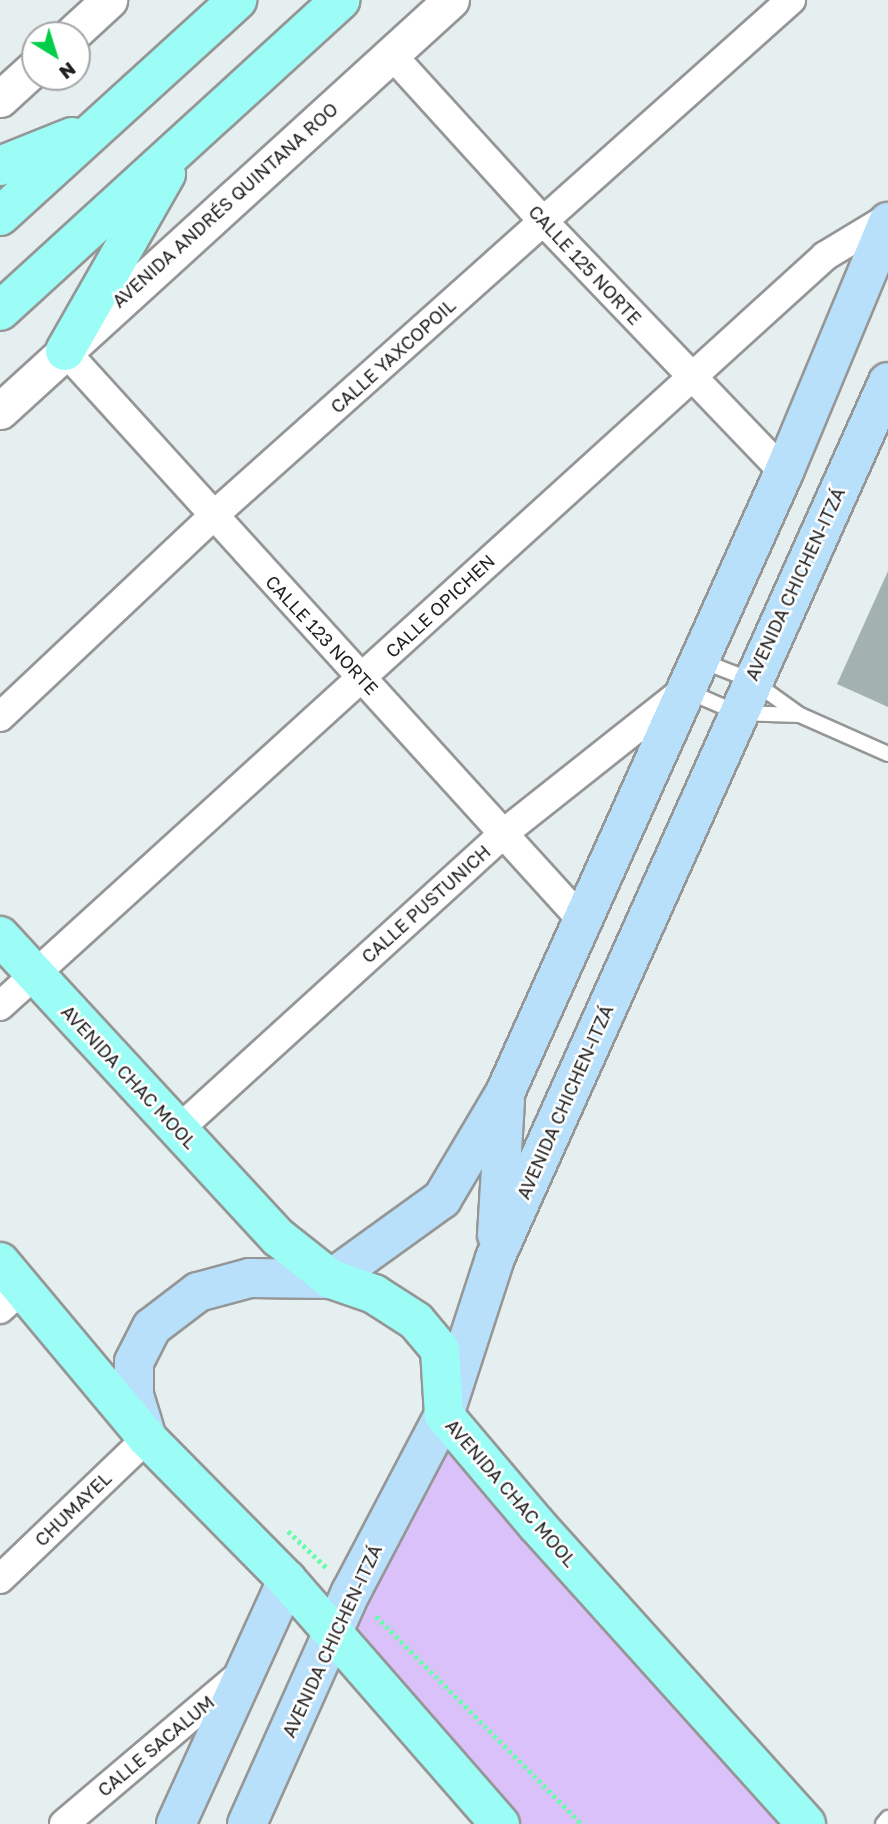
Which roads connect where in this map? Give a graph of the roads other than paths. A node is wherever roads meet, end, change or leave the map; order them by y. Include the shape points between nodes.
1 (109, 0) edge
2 (237, 0) edge
3 (340, 0) edge
4 (451, 0) edge
5 (791, 0) edge
6 (86, 21) edge
7 (391, 54) junction
8 (21, 80) edge
9 (0, 99) edge
10 (97, 127) junction
11 (183, 143) junction
12 (0, 166) edge
13 (0, 216) edge
14 (888, 220) edge
15 (543, 222) junction
16 (0, 311) edge
17 (65, 351) junction
18 (690, 376) junction
19 (888, 382) edge
20 (0, 411) edge
21 (785, 472) junction
22 (213, 516) junction
23 (691, 675) junction
24 (362, 678) junction
25 (745, 696) junction
26 (800, 715) junction
27 (0, 717) edge
28 (888, 754) edge
29 (505, 833) junction
30 (580, 918) junction
31 (0, 936) edge
32 (34, 975) junction
33 (0, 1006) edge
34 (505, 1093) junction
35 (178, 1130) junction
36 (495, 1258) junction
37 (331, 1279) junction
38 (8, 1286) edge
39 (444, 1415) junction
40 (146, 1438) junction
41 (0, 1579) edge
42 (287, 1580) junction
43 (335, 1635) junction
44 (247, 1668) junction
45 (888, 1818) edge
46 (64, 1824) edge
47 (176, 1824) edge
48 (247, 1824) edge
49 (500, 1824) edge
50 (806, 1824) edge
51 (883, 1824) edge

1 - 6 street
2 - 10 main road
3 - 11 main road
4 - 7 street, AVENIDA ANDRÉS QUINTANA ROO
5 - 15 street, CALLE YAXCOPOIL
7 - 15 street, CALLE 125 NORTE
7 - 17 street, AVENIDA ANDRÉS QUINTANA ROO
8 - 9 street
10 - 12 main road
10 - 13 main road
11 - 16 main road
11 - 17 main road
14 - 18 street, CALLE OPICHEN via 825,256
14 - 21 main road
15 - 18 street, CALLE 125 NORTE
15 - 22 street, CALLE YAXCOPOIL
17 - 20 street, AVENIDA ANDRÉS QUINTANA ROO
17 - 22 street, CALLE 123 NORTE
18 - 21 street, CALLE 125 NORTE
18 - 24 street, CALLE OPICHEN
19 - 25 main road, AVENIDA CHICHEN-ITZÁ
21 - 23 main road
22 - 24 street, CALLE 123 NORTE
22 - 27 street, CALLE YAXCOPOIL
23 - 25 lane
23 - 25 lane
23 - 29 street, CALLE PUSTUNICH
23 - 30 main road
24 - 29 street, CALLE 123 NORTE
24 - 32 street, CALLE OPICHEN
25 - 26 lane
25 - 26 lane
25 - 36 main road, AVENIDA CHICHEN-ITZÁ
26 - 28 lane
29 - 30 street, CALLE 123 NORTE
29 - 35 street, CALLE PUSTUNICH
30 - 34 main road
31 - 32 main road, AVENIDA CHAC MOOL
32 - 33 street, CALLE OPICHEN
32 - 35 main road, AVENIDA CHAC MOOL
34 - 36 main road
34 - 37 main road via 442,1199
35 - 37 main road, AVENIDA CHAC MOOL via 279,1238
36 - 39 main road, AVENIDA CHICHEN-ITZÁ
37 - 39 main road, AVENIDA CHAC MOOL via 374,1294 416,1321 440,1350
37 - 40 main road via 250,1278 198,1292 152,1327 134,1362 134,1395
38 - 40 main road
39 - 43 main road, AVENIDA CHICHEN-ITZÁ via 351,1592
39 - 50 main road, AVENIDA CHAC MOOL
40 - 41 street, CHUMAYEL
40 - 42 main road
42 - 43 main road
42 - 44 main road
43 - 48 main road, AVENIDA CHICHEN-ITZÁ
43 - 49 main road
44 - 46 street, CALLE SACALUM
44 - 47 main road
45 - 51 lane

